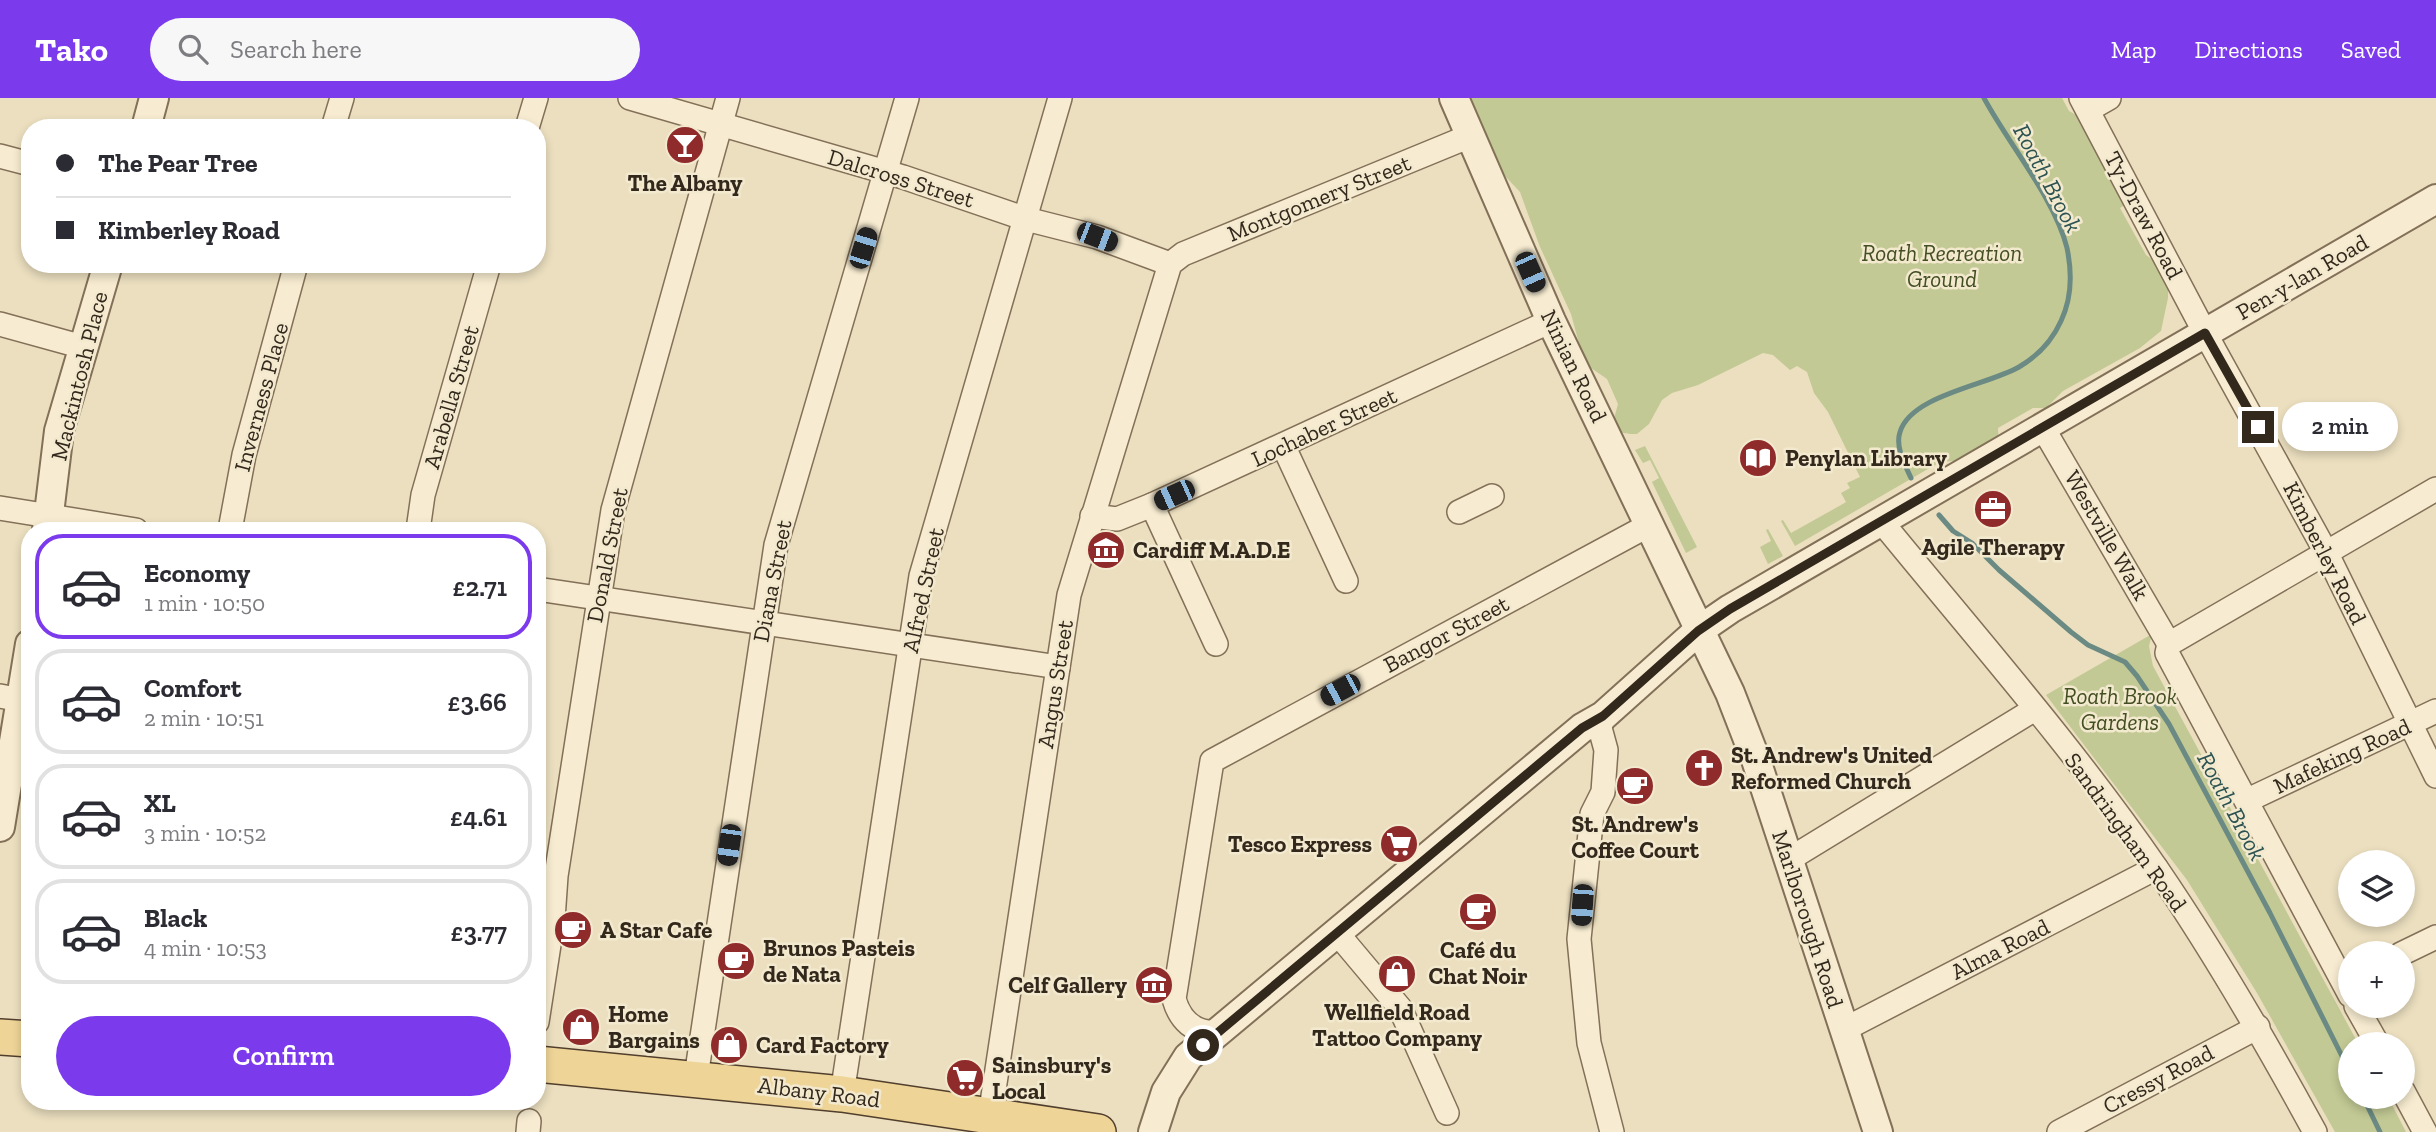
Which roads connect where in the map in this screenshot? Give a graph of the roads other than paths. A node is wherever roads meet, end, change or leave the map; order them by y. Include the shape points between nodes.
1 (154, 98) edge
2 (342, 98) edge
3 (536, 98) edge
4 (630, 98) edge
5 (728, 98) edge
6 (907, 98) edge
7 (1060, 98) edge
8 (1454, 98) edge
9 (2109, 98) edge
10 (2084, 104) edge
11 (148, 119) edge
12 (336, 119) edge
13 (530, 119) edge
14 (720, 124) junction
15 (1470, 136) junction
16 (0, 156) edge
17 (21, 162) edge
18 (886, 172) junction
19 (2436, 199) edge
20 (1026, 219) junction
21 (1170, 264) junction
22 (105, 273) edge
23 (294, 273) edge
24 (486, 273) edge
25 (1551, 321) junction
26 (0, 324) edge
27 (2205, 333) junction
28 (83, 347) junction
29 (2043, 428) junction
30 (1283, 445) junction
31 (2436, 489) edge
32 (1492, 496) dead end
33 (1152, 505) junction
34 (0, 508) edge
35 (1459, 512) dead end
36 (1093, 516) junction
37 (1881, 521) junction
38 (45, 522) edge
39 (48, 522) edge
40 (231, 522) edge
41 (419, 522) edge
42 (1651, 524) junction
43 (2327, 554) junction
44 (1346, 581) dead end
45 (546, 590) edge
46 (598, 598) junction
47 (764, 623) junction
48 (1698, 631) junction
49 (1216, 644) dead end
50 (2169, 644) junction
51 (911, 645) junction
52 (1058, 667) junction
53 (21, 670) edge
54 (11, 698) edge
55 (2035, 709) junction
56 (2436, 711) edge
57 (1603, 716) junction
58 (2410, 724) junction
59 (2436, 776) edge
60 (2248, 800) junction
61 (0, 827) edge
62 (1788, 860) junction
63 (2156, 868) junction
64 (1338, 933) junction
65 (2436, 937) edge
66 (2415, 947) edge
67 (546, 964) edge
68 (2338, 966) edge
69 (2258, 1027) junction
70 (1845, 1030) junction
71 (1217, 1032) junction
72 (0, 1037) edge
73 (21, 1038) edge
74 (546, 1065) edge
75 (696, 1077) junction
76 (842, 1094) junction
77 (2413, 1109) edge
78 (1447, 1113) dead end
79 (990, 1116) junction
80 (1098, 1132) edge
81 (1153, 1132) edge
82 (1612, 1132) edge
83 (1878, 1132) edge
84 (2059, 1132) edge
85 (2315, 1132) edge
86 (2425, 1132) edge

1 - 11 street
2 - 12 street
3 - 13 street
4 - 14 street, Dalcross Street
5 - 14 street, Donald Street
6 - 18 street, Diana Street
7 - 20 street, Alfred Street
8 - 15 street, Ninian Road
9 - 10 street
10 - 27 street, Ty-Draw Road
14 - 18 street, Dalcross Street
14 - 46 street, Donald Street via 613,510
15 - 21 street, Montgomery Street via 1183,254
15 - 25 street, Ninian Road
16 - 17 street
18 - 20 street, Dalcross Street
18 - 47 street, Diana Street via 781,526
19 - 27 street, Pen-y-lan Road
20 - 21 street, Dalcross Street via 1097,237
20 - 51 street, Alfred Street via 924,564
21 - 36 street, Angus Street
22 - 28 street, Mackintosh Place
23 - 40 street, Inverness Place via 244,455
24 - 41 street, Arabella Street
25 - 30 street, Lochaber Street
25 - 42 street, Ninian Road
26 - 28 street
27 - 29 street, Pen-y-lan Road
27 - 43 street, Kimberley Road
28 - 39 street, Mackintosh Place via 59,431
29 - 37 street, Pen-y-lan Road
29 - 50 street, Westville Walk
30 - 33 street, Lochaber Street
30 - 44 street
31 - 43 street
32 - 35 street
33 - 36 street, Lochaber Street via 1117,519
33 - 49 street
34 - 38 street
36 - 52 street, Angus Street via 1069,596
37 - 48 street, Pen-y-lan Road
37 - 55 street, Sandringham Road
42 - 48 street, Ninian Road
42 - 71 street, Bangor Street via 1212,761 1174,999 1181,1016 1194,1028
43 - 50 street
43 - 58 street, Kimberley Road
45 - 46 street
46 - 47 street
46 - 67 street, Donald Street
47 - 51 street
47 - 75 street, Diana Street
48 - 57 street, Pen-y-lan Road
48 - 62 street, Marlborough Road via 1730,693
50 - 60 street, Westville Walk via 2167,653
51 - 52 street
51 - 76 street, Alfred Street
52 - 79 street, Angus Street
53 - 54 street
54 - 61 street
55 - 62 street
55 - 63 street, Sandringham Road
56 - 58 street, Mafeking Road
57 - 64 street, Pen-y-lan Road via 1582,728
57 - 82 street via 1603,792 1592,814 1579,939 1589,1043
58 - 59 street, Kimberley Road
58 - 60 street, Mafeking Road
60 - 68 street, Westville Walk
62 - 70 street, Marlborough Road
63 - 69 street, Sandringham Road
63 - 70 street, Alma Road
64 - 71 street, Pen-y-lan Road
64 - 78 street via 1400,1008
65 - 66 street
69 - 84 street, Cressy Road
69 - 85 street, Sandringham Road
70 - 83 street, Marlborough Road
71 - 81 street, Pen-y-lan Road via 1188,1057 1177,1074
72 - 73 main road
74 - 75 main road, Albany Road
75 - 76 main road, Albany Road
76 - 79 main road, Albany Road
77 - 86 street
79 - 80 main road, Albany Road

